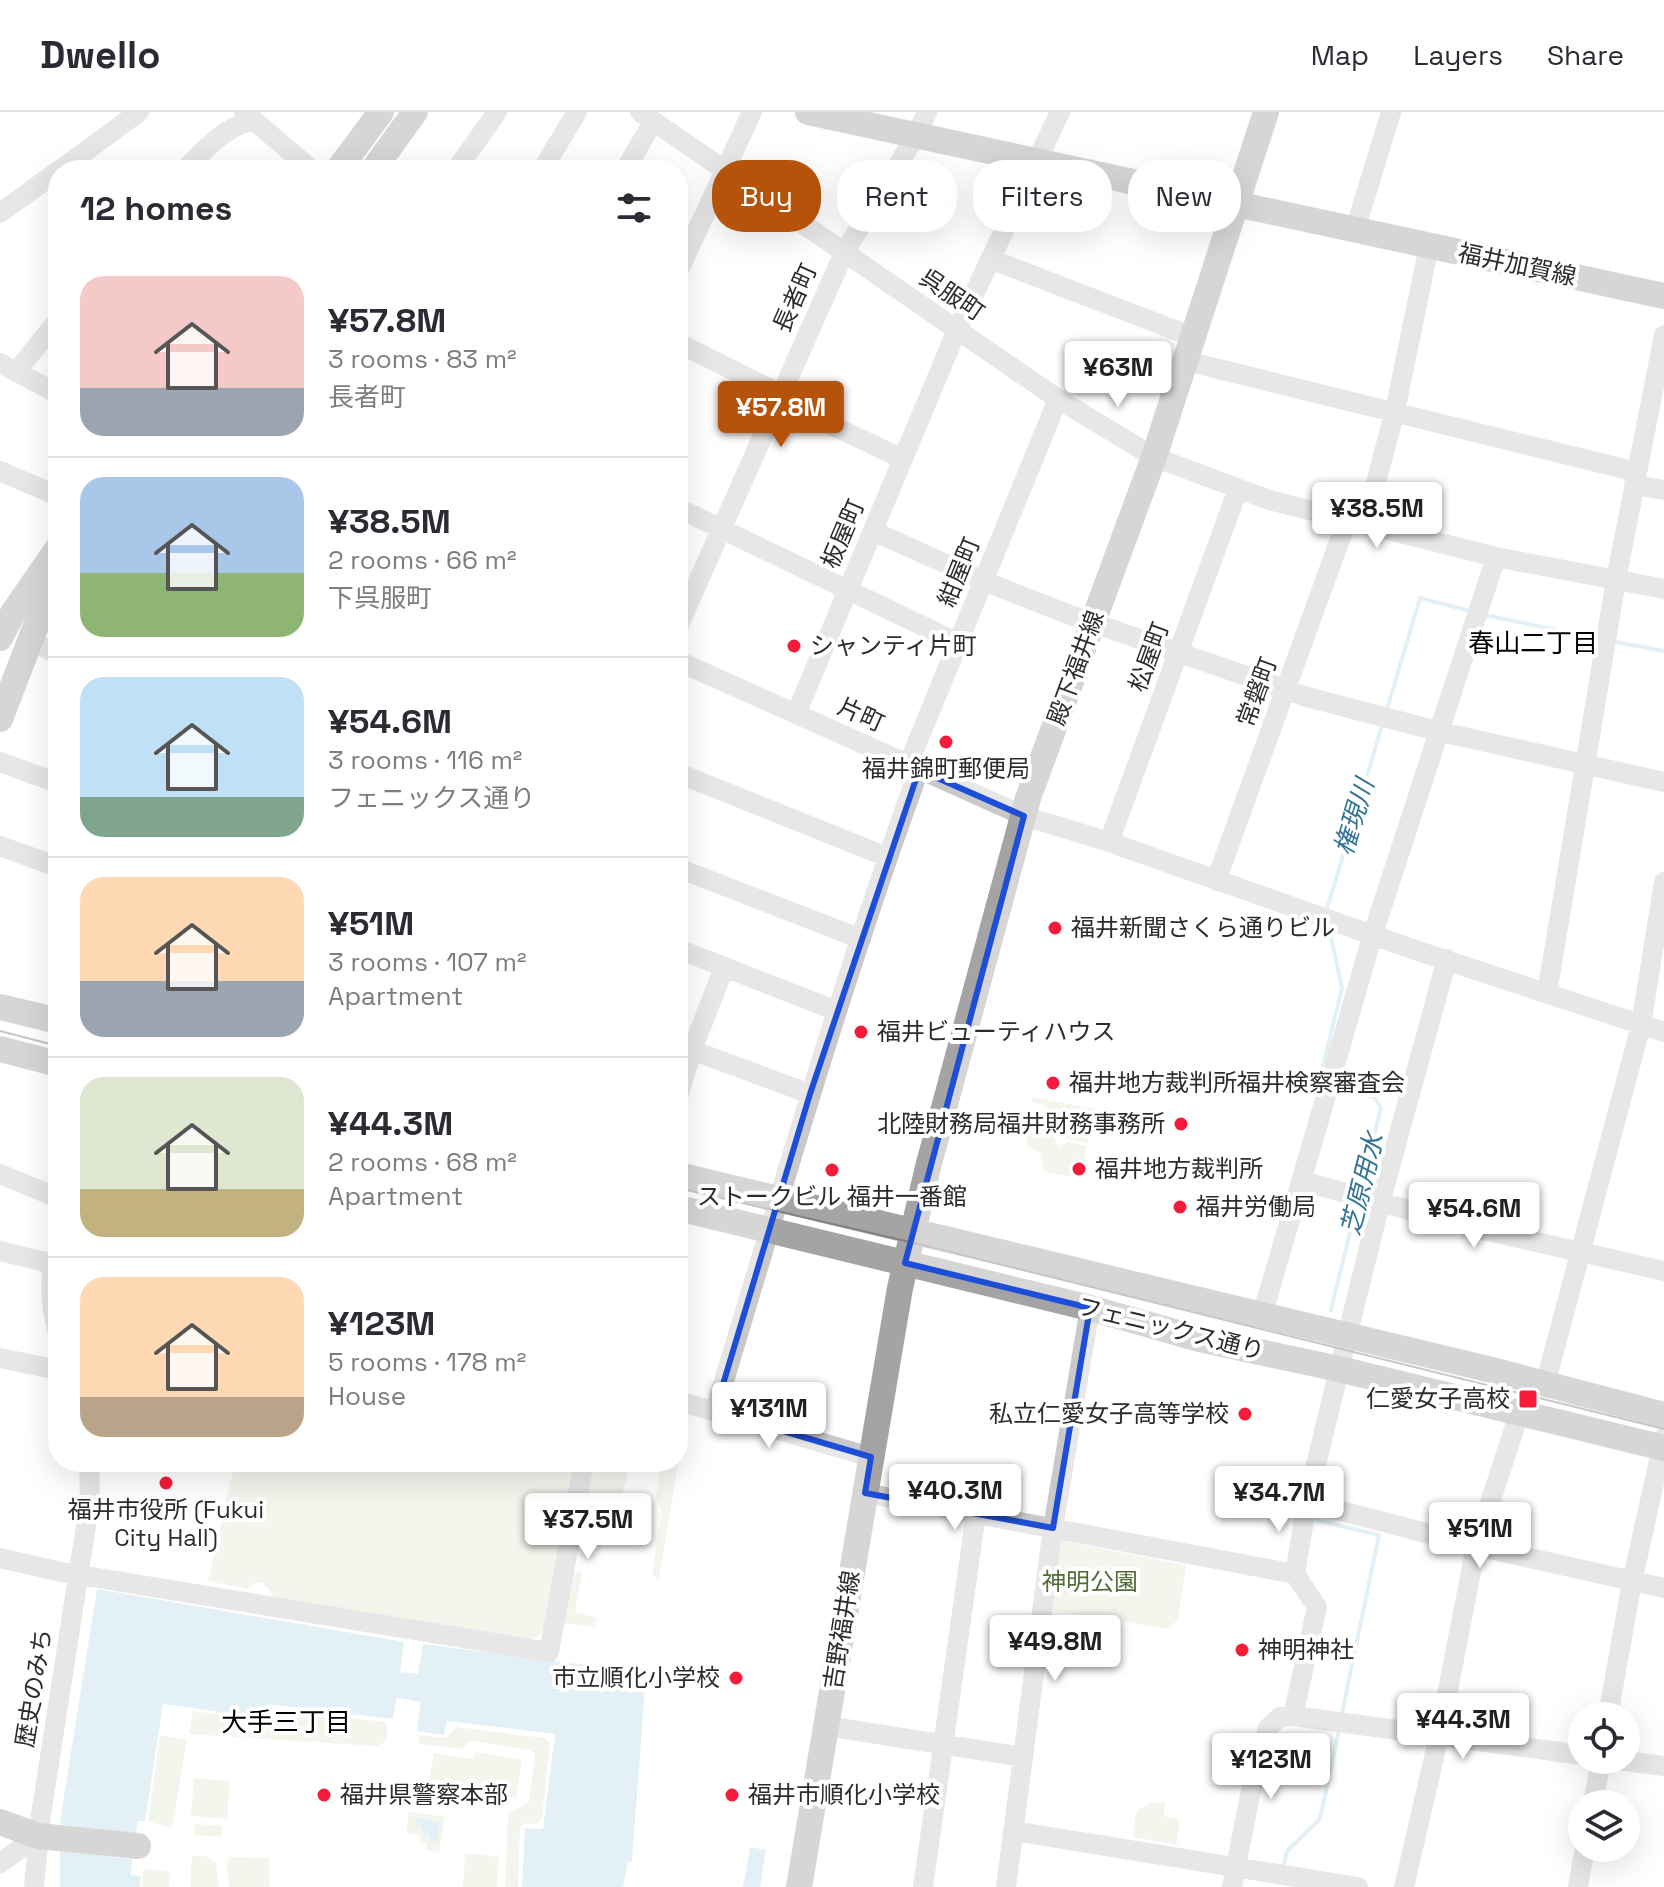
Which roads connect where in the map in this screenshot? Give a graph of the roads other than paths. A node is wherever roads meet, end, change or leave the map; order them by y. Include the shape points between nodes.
1 (139, 112) edge
2 (381, 112) edge
3 (415, 112) edge
4 (497, 112) edge
5 (577, 112) edge
6 (752, 112) edge
7 (808, 112) edge
8 (1060, 112) edge
9 (1266, 112) edge
10 (1391, 112) edge
11 (248, 117) edge
12 (647, 117) edge
13 (922, 123) edge
14 (75, 160) edge
15 (195, 160) edge
16 (300, 160) edge
17 (345, 160) edge
18 (380, 160) edge
19 (463, 160) edge
20 (548, 160) edge
21 (629, 160) edge
22 (729, 160) edge
23 (1030, 160) edge
24 (1037, 160) edge
25 (712, 162) edge
26 (48, 179) edge
27 (1241, 189) edge
28 (712, 197) edge
29 (1241, 205) edge
30 (0, 213) edge
31 (1355, 230) junction
32 (814, 232) edge
33 (1003, 232) edge
34 (1227, 232) edge
35 (1429, 246) junction
36 (688, 250) edge
37 (844, 253) junction
38 (990, 259) junction
39 (1664, 296) edge
40 (48, 330) edge
41 (957, 330) junction
42 (1664, 335) edge
43 (688, 348) edge
44 (1190, 349) junction
45 (8, 368) edge
46 (48, 389) edge
47 (780, 397) junction
48 (1058, 399) junction
49 (1395, 411) junction
50 (1154, 457) junction
51 (903, 459) junction
52 (0, 471) edge
53 (1636, 478) junction
54 (1238, 489) junction
55 (1664, 490) edge
56 (48, 492) edge
57 (688, 513) edge
58 (1356, 522) junction
59 (722, 528) junction
60 (873, 531) junction
61 (1496, 557) junction
62 (48, 562) edge
63 (1616, 580) junction
64 (984, 581) junction
65 (1664, 589) edge
66 (848, 590) junction
67 (688, 604) edge
68 (48, 608) edge
69 (1093, 624) junction
70 (0, 638) edge
71 (30, 641) junction
72 (958, 643) junction
73 (48, 649) edge
74 (1178, 652) junction
75 (688, 665) edge
76 (1285, 690) junction
77 (796, 714) junction
78 (0, 719) edge
79 (1441, 732) junction
80 (0, 762) edge
81 (1586, 765) junction
82 (914, 767) junction
83 (688, 777) edge
84 (48, 779) edge
85 (1664, 782) edge
86 (1024, 816) junction
87 (1109, 842) junction
88 (0, 846) edge
89 (887, 857) junction
90 (48, 863) edge
91 (688, 872) edge
92 (1216, 881) junction
93 (1664, 882) edge
94 (1373, 934) junction
95 (861, 939) junction
96 (688, 953) edge
97 (1447, 959) junction
98 (724, 968) junction
99 (1547, 993) junction
100 (0, 1007) edge
101 (837, 1011) junction
102 (48, 1019) edge
103 (1641, 1025) junction
104 (1664, 1032) edge
105 (688, 1042) edge
106 (0, 1049) edge
107 (688, 1049) edge
108 (48, 1061) edge
109 (810, 1094) junction
110 (0, 1174) edge
111 (688, 1177) edge
112 (1301, 1181) junction
113 (48, 1194) edge
114 (1366, 1199) junction
115 (779, 1200) junction
116 (688, 1210) edge
117 (770, 1230) junction
118 (912, 1232) junction
119 (0, 1251) edge
120 (1580, 1252) junction
121 (48, 1257) edge
122 (905, 1263) junction
123 (1664, 1271) edge
124 (1090, 1308) junction
125 (1262, 1316) junction
126 (1347, 1337) junction
127 (0, 1358) edge
128 (48, 1368) edge
129 (1339, 1369) junction
130 (1545, 1385) junction
131 (688, 1404) edge
132 (715, 1411) junction
133 (1519, 1414) junction
134 (1664, 1415) edge
135 (1663, 1445) edge
136 (871, 1457) junction
137 (90, 1472) edge
138 (582, 1472) edge
139 (865, 1493) junction
140 (1307, 1502) junction
141 (976, 1514) junction
142 (1053, 1528) junction
143 (1476, 1546) junction
144 (1, 1561) edge
145 (1295, 1574) junction
146 (1632, 1582) junction
147 (77, 1584) junction
148 (1664, 1588) edge
149 (1611, 1702) edge
150 (1293, 1716) junction
151 (826, 1726) junction
152 (1439, 1736) junction
153 (944, 1744) junction
154 (1568, 1753) edge
155 (1023, 1757) junction
156 (1640, 1763) edge
157 (1664, 1766) edge
158 (0, 1822) edge
159 (1013, 1831) junction
160 (48, 1837) junction
161 (138, 1846) dead end
162 (1582, 1862) edge
163 (0, 1863) edge
164 (1234, 1877) edge
165 (34, 1887) edge
166 (799, 1887) edge
167 (923, 1887) edge
168 (1006, 1887) edge
169 (1358, 1887) edge
170 (1404, 1887) edge
171 (1578, 1887) edge

1 - 14 street
2 - 17 main road
3 - 18 main road
4 - 19 street
5 - 20 street
6 - 22 street
7 - 13 main road, 福井加賀線
8 - 24 street, 板屋町
9 - 27 main road, 殿下福井線
10 - 31 street
11 - 15 street
11 - 16 street
12 - 21 street
12 - 25 street, 呉服町
13 - 23 main road, 福井加賀線
13 - 37 street, 長者町
26 - 30 street
28 - 36 street
29 - 31 main road, 福井加賀線
31 - 35 main road, 福井加賀線
32 - 37 street, 呉服町
33 - 38 street, 板屋町
34 - 44 main road, 殿下福井線
35 - 39 main road, 福井加賀線
35 - 49 street, 常磐町
37 - 41 street, 呉服町
37 - 47 street, 長者町
38 - 41 street, 板屋町
38 - 44 street
40 - 45 street
41 - 48 street, 呉服町
41 - 51 street, 板屋町
42 - 53 street
43 - 47 street
44 - 49 street
44 - 50 main road, 殿下福井線
45 - 46 street
47 - 51 street
47 - 59 street, 長者町
48 - 50 street, 呉服町
48 - 64 street, 紺屋町
49 - 53 street
49 - 58 street, 常磐町
50 - 54 street, 呉服町
50 - 69 main road, 殿下福井線
51 - 60 street, 板屋町
52 - 56 street
53 - 55 street
53 - 63 street
54 - 58 street, 呉服町
54 - 74 street, 松屋町
57 - 59 street
58 - 61 street, 呉服町
58 - 76 street, 常磐町
59 - 66 street
59 - 67 street, 長者町
60 - 64 street
60 - 66 street, 板屋町
61 - 63 street, 呉服町
61 - 79 street
62 - 70 main road
63 - 65 street, 呉服町
63 - 81 street
64 - 69 street
64 - 72 street, 紺屋町
66 - 72 street
66 - 77 street, 板屋町
68 - 71 main road
69 - 74 street
69 - 86 main road, 殿下福井線
71 - 73 street
71 - 78 main road
72 - 82 street, 紺屋町
74 - 76 street
74 - 87 street, 松屋町
75 - 77 street, 片町
76 - 79 street
76 - 92 street, 常磐町
77 - 82 street, 片町
79 - 81 street
79 - 94 street
80 - 84 street
81 - 85 street
81 - 99 street
82 - 86 street, 片町
82 - 89 street, 紺屋町
83 - 89 street
86 - 87 street, 片町
86 - 118 main road, 殿下福井線
87 - 92 street, 片町
88 - 90 street
89 - 95 street, 紺屋町
91 - 95 street
92 - 94 street, 片町
93 - 103 street
94 - 97 street, 片町
94 - 112 street
95 - 101 street, 紺屋町
96 - 98 street
97 - 99 street, 片町
97 - 114 street
98 - 101 street
98 - 105 street
99 - 103 street, 片町
100 - 102 main road
101 - 109 street, 紺屋町
103 - 104 street, 片町
103 - 120 street
106 - 108 main road
107 - 109 street
109 - 115 street, 紺屋町
110 - 113 street
111 - 115 main road, フェニックス通り
112 - 114 street
112 - 125 street
114 - 120 street
114 - 126 street
115 - 117 street, 紺屋町
115 - 118 main road, フェニックス通り
116 - 117 main road, フェニックス通り
117 - 122 main road, フェニックス通り
117 - 132 street, 紺屋町
118 - 122 main road, 吉野福井線
118 - 125 main road, フェニックス通り
119 - 121 street
120 - 123 street
120 - 130 street
122 - 124 main road, フェニックス通り
122 - 136 main road, 吉野福井線
124 - 129 main road, フェニックス通り via 1199,1339
124 - 142 street
125 - 126 main road, フェニックス通り
126 - 129 street
126 - 130 main road, フェニックス通り
127 - 128 street
129 - 133 main road, フェニックス通り
129 - 140 street
130 - 134 main road, フェニックス通り
131 - 132 street
132 - 136 street
133 - 135 main road, フェニックス通り
133 - 143 street
135 - 146 street
136 - 139 main road, 吉野福井線
137 - 147 street, 歴史のみち
138 - 147 street via 549,1652
139 - 141 street
139 - 151 main road, 吉野福井線
140 - 143 street
140 - 145 street
141 - 142 street
141 - 153 street
142 - 145 street
142 - 155 street
143 - 146 street
143 - 152 street
144 - 147 street
145 - 150 street via 1317,1607
146 - 148 street
146 - 149 street
147 - 160 street, 歴史のみち
150 - 152 street
150 - 164 street via 1280,1717 1268,1728
151 - 153 street
151 - 166 main road, 吉野福井線
152 - 154 street
152 - 170 street
153 - 155 street
153 - 167 street
155 - 159 street
156 - 157 street
158 - 160 main road
159 - 164 street
159 - 168 street
160 - 161 main road
160 - 163 street
160 - 165 street, 歴史のみち
162 - 171 street
164 - 169 street via 1284,1875

